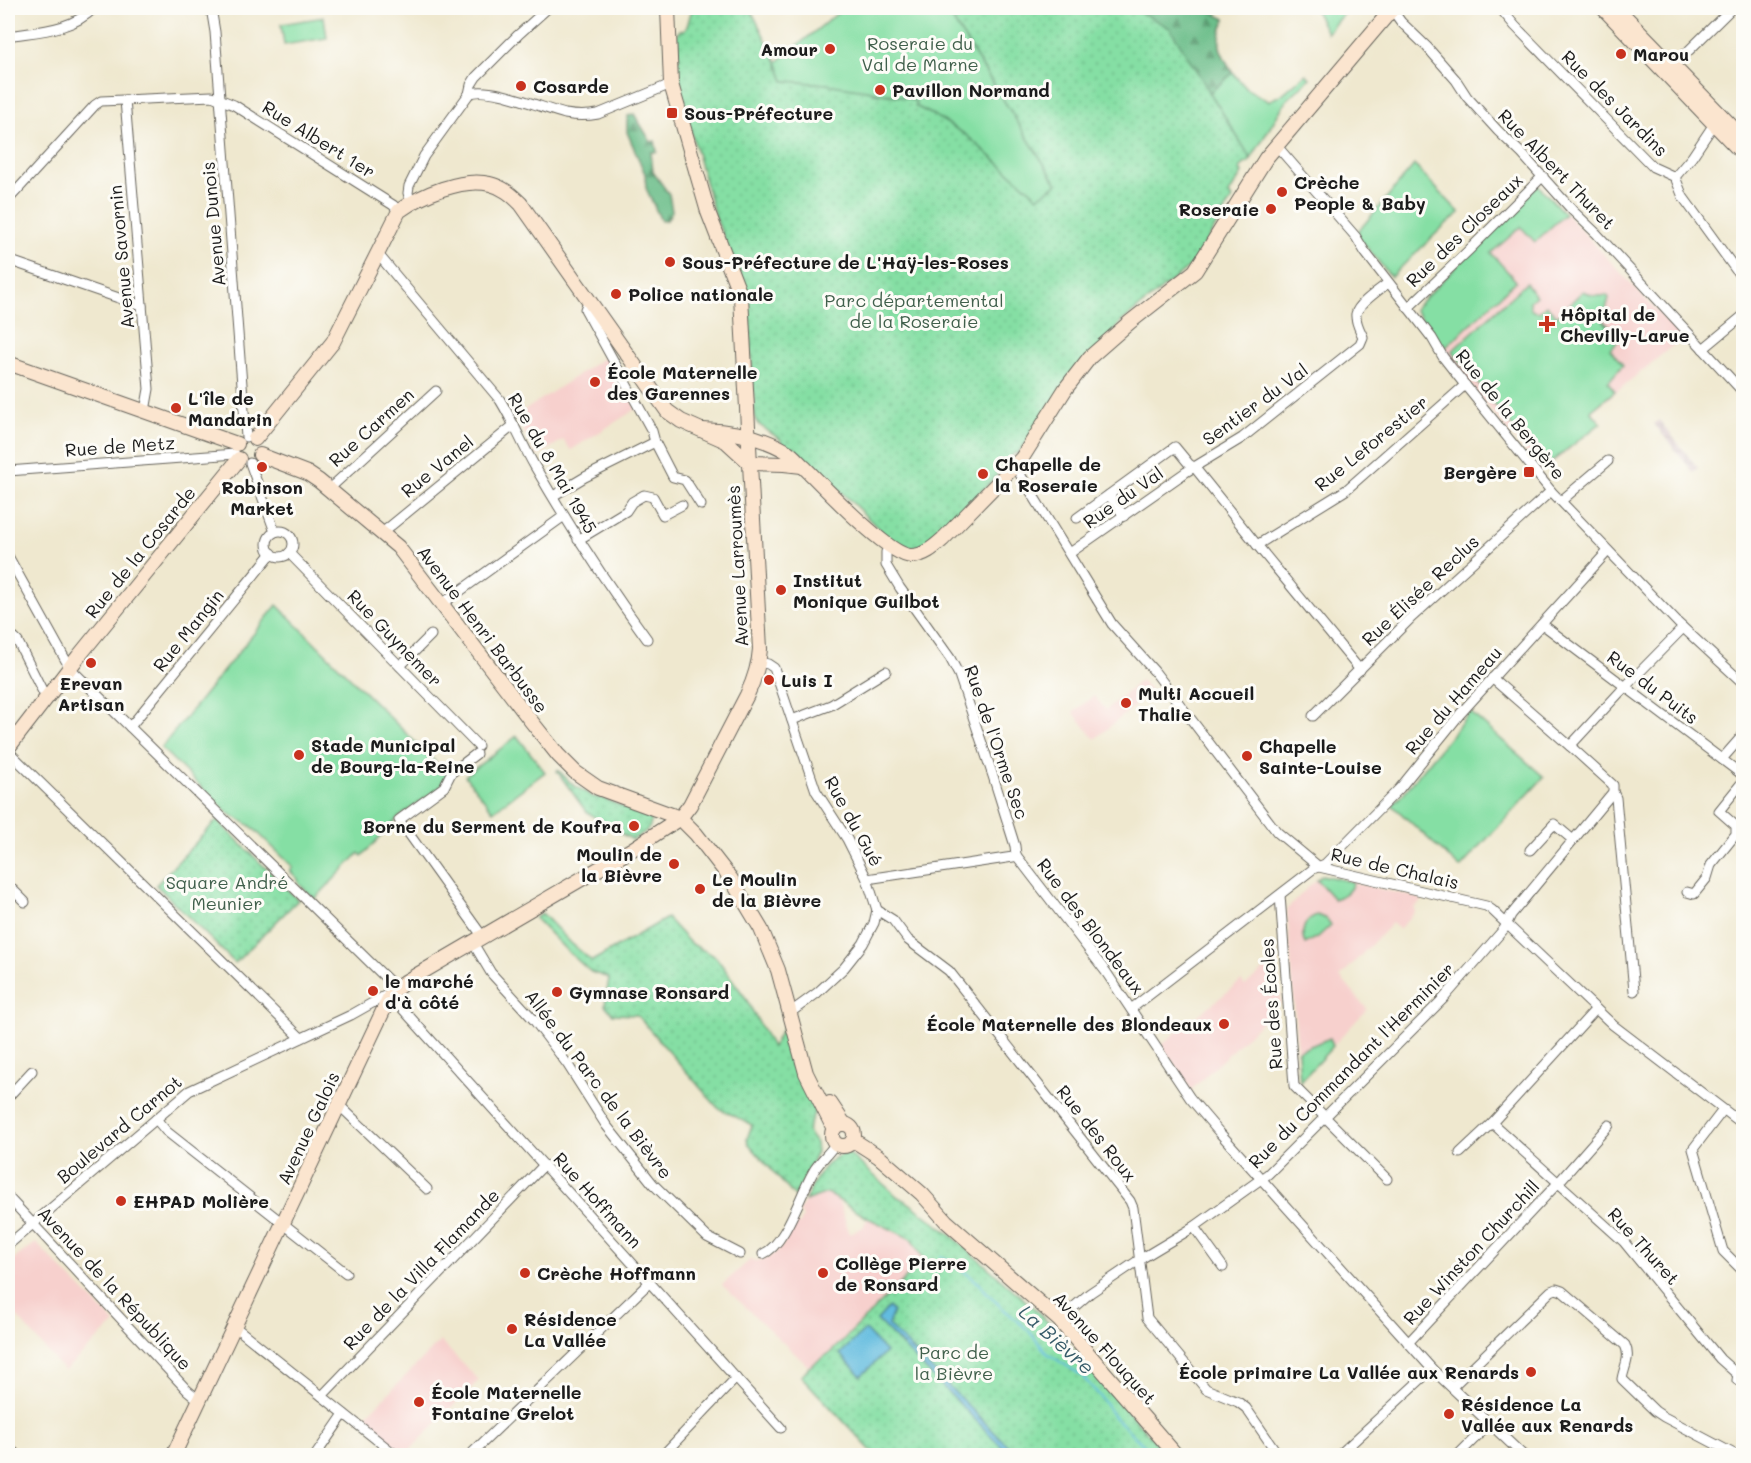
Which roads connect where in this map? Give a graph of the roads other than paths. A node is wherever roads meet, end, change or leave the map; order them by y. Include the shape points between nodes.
1 (94, 8) edge
2 (211, 8) edge
3 (548, 8) edge
4 (668, 8) edge
5 (1392, 8) edge
6 (1500, 8) edge
7 (1603, 8) edge
8 (1617, 8) edge
9 (1732, 8) edge
10 (8, 36) edge
11 (1669, 70) junction
12 (671, 84) junction
13 (469, 94) junction
14 (219, 98) junction
15 (125, 100) junction
16 (1714, 124) junction
17 (1743, 139) edge
18 (1276, 145) junction
19 (1743, 155) edge
20 (1543, 176) junction
21 (1675, 177) junction
22 (8, 200) edge
23 (411, 203) junction
24 (399, 212) junction
25 (377, 253) junction
26 (8, 260) edge
27 (1743, 281) edge
28 (1388, 283) junction
29 (589, 300) junction
30 (142, 306) junction
31 (1408, 308) junction
32 (1743, 315) edge
33 (1703, 349) junction
34 (8, 363) edge
35 (1465, 385) junction
36 (435, 391) dead end
37 (1743, 393) edge
38 (748, 410) junction
39 (145, 411) junction
40 (514, 425) junction
41 (725, 436) junction
42 (749, 437) junction
43 (655, 442) junction
44 (246, 450) junction
45 (790, 454) junction
46 (750, 458) junction
47 (1608, 461) dead end
48 (802, 466) junction
49 (1016, 466) junction
50 (1195, 468) junction
51 (8, 471) edge
52 (329, 489) junction
53 (1551, 491) junction
54 (1109, 495) junction
55 (553, 496) junction
56 (1561, 501) junction
57 (682, 505) dead end
58 (701, 506) dead end
59 (564, 516) junction
60 (1124, 516) junction
61 (1077, 518) dead end
62 (863, 524) junction
63 (275, 532) junction
64 (382, 533) junction
65 (943, 539) junction
66 (578, 540) junction
67 (1257, 545) junction
68 (1608, 551) junction
69 (886, 552) junction
70 (289, 553) junction
71 (272, 554) junction
72 (1070, 554) junction
73 (8, 556) edge
74 (442, 604) junction
75 (1542, 624) junction
76 (1683, 628) junction
77 (8, 632) edge
78 (431, 635) dead end
79 (647, 639) dead end
80 (759, 662) junction
81 (400, 666) junction
82 (70, 668) junction
83 (1360, 670) junction
84 (886, 671) dead end
85 (1492, 678) junction
86 (1743, 684) edge
87 (1624, 687) junction
88 (46, 698) junction
89 (1313, 716) dead end
90 (792, 720) junction
91 (130, 727) junction
92 (1743, 734) edge
93 (1570, 746) junction
94 (8, 749) edge
95 (1722, 759) junction
96 (1743, 778) edge
97 (1613, 792) junction
98 (652, 807) junction
99 (680, 818) junction
100 (399, 820) joint
101 (655, 835) junction
102 (1573, 840) junction
103 (1530, 850) dead end
104 (1016, 855) junction
105 (1319, 867) junction
106 (867, 879) junction
107 (8, 885) edge
108 (1687, 892) dead end
109 (1280, 895) junction
110 (25, 902) dead end
111 (877, 910) junction
112 (1507, 923) junction
113 (478, 940) junction
114 (1634, 991) dead end
115 (392, 992) junction
116 (1131, 1009) junction
117 (1596, 1009) junction
118 (790, 1012) junction
119 (301, 1038) junction
120 (32, 1071) dead end
121 (8, 1097) edge
122 (339, 1105) junction
123 (1723, 1110) junction
124 (1325, 1118) junction
125 (156, 1119) junction
126 (1492, 1123) junction
127 (1609, 1125) dead end
128 (1743, 1125) edge
129 (843, 1136) junction
130 (1460, 1153) dead end
131 (544, 1165) junction
132 (1262, 1179) junction
133 (1388, 1179) dead end
134 (1558, 1183) junction
135 (426, 1189) dead end
136 (8, 1197) edge
137 (283, 1223) junction
138 (32, 1224) junction
139 (1194, 1227) junction
140 (8, 1245) edge
141 (740, 1254) dead end
142 (763, 1254) dead end
143 (1139, 1260) junction
144 (1223, 1267) dead end
145 (1743, 1272) edge
146 (346, 1273) dead end
147 (650, 1282) junction
148 (1059, 1320) junction
149 (234, 1326) junction
150 (1408, 1343) junction
151 (1432, 1369) junction
152 (1742, 1375) edge
153 (736, 1378) junction
154 (1452, 1388) junction
155 (322, 1396) junction
156 (199, 1400) junction
157 (344, 1414) junction
158 (1490, 1423) junction
159 (781, 1428) dead end
160 (8, 1447) edge
161 (18, 1455) edge
162 (173, 1455) edge
163 (315, 1455) edge
164 (397, 1455) edge
165 (469, 1455) edge
166 (662, 1455) edge
167 (1177, 1455) edge
168 (1279, 1455) edge
169 (1338, 1455) edge
170 (1457, 1455) edge
171 (1524, 1455) edge
172 (1738, 1455) edge

1 - 10 street via 62,28
2 - 14 street, Avenue Dunois
3 - 13 street via 476,77
4 - 12 main road, Avenue Larroumès
5 - 18 main road
5 - 20 street, Rue Albert Thuret via 1498,131
6 - 21 street, Rue des Jardins via 1653,167
7 - 11 main road
8 - 11 main road
9 - 11 street
11 - 16 main road
11 - 17 main road
12 - 13 street via 589,116 567,114 492,92
12 - 38 main road, Avenue Larroumès via 708,212 741,297
13 - 23 street via 424,156 409,186
14 - 15 street
14 - 24 street, Rue Albert 1er
14 - 44 street, Avenue Dunois
15 - 22 street via 95,105
15 - 30 street, Avenue Savornin
16 - 19 main road
16 - 21 street
18 - 28 street, Rue de la Bergère via 1356,237
18 - 49 main road via 1199,265 1081,367
20 - 31 street, Rue des Closeaux
20 - 33 street, Rue Albert Thuret
21 - 27 street, Rue des Jardins via 1683,197
23 - 24 main road
23 - 29 main road via 464,184 482,182 501,188 521,204
24 - 25 main road, Rue de la Cosarde
25 - 40 street, Rue du 8 Mai 1945 via 500,400
25 - 44 main road, Rue de la Cosarde via 333,342
26 - 30 street
28 - 31 street, Rue de la Bergère
28 - 50 street, Sentier du Val via 1359,307 1356,321 1363,337 1360,344 1242,438
29 - 41 main road via 667,411 681,421
29 - 43 street via 585,309
30 - 39 street, Avenue Savornin via 149,395
31 - 35 street, Rue de la Bergère
32 - 33 street
33 - 37 street, Rue Albert Thuret
34 - 39 main road, Avenue Henri Barbusse
35 - 53 street, Rue de la Bergère
35 - 67 street, Rue Leforestier via 1346,490
36 - 52 street, Rue Carmen
38 - 41 main road
38 - 42 main road, Avenue Larroumès
39 - 44 main road, Avenue Henri Barbusse
40 - 55 street, Rue du 8 Mai 1945
40 - 64 street, Rue Vanel
41 - 42 main road via 739,443
41 - 46 main road
42 - 45 main road
42 - 46 main road, Avenue Larroumès
43 - 55 street
43 - 58 street via 673,477 685,480
44 - 51 street, Rue de Metz
44 - 52 main road, Avenue Henri Barbusse via 307,473
44 - 63 street, Avenue Dunois
44 - 82 main road, Rue de la Cosarde
45 - 46 main road
45 - 48 main road
46 - 48 main road
46 - 80 main road, Avenue Larroumès
47 - 56 street
48 - 62 main road
49 - 65 main road
49 - 72 street, Rue de Chalais
50 - 54 street, Sentier du Val via 1175,447
50 - 60 street, Rue du Val
50 - 67 street
52 - 64 main road, Avenue Henri Barbusse
53 - 56 street, Rue de la Bergère
53 - 83 street, Rue Élisée Reclus via 1410,619
54 - 60 street
54 - 61 street, Sentier du Val
55 - 59 street, Rue du 8 Mai 1945
56 - 68 street, Rue de la Bergère
57 - 66 street via 663,515 653,497 644,495 626,511
59 - 66 street, Rue du 8 Mai 1945
59 - 74 street
60 - 72 street, Rue du Val
62 - 65 main road via 901,554 911,556 931,550
62 - 69 main road
63 - 70 street via 290,535 293,543
63 - 71 street via 268,540
64 - 74 main road, Avenue Henri Barbusse via 404,554
65 - 69 main road via 934,552 913,564
66 - 79 street, Rue du 8 Mai 1945
67 - 83 street
68 - 75 street, Rue du Hameau
68 - 76 street, Rue de la Bergère
69 - 104 street, Rue de l'Orme Sec via 886,565 959,675
70 - 71 street
70 - 81 street, Rue Guynemer
71 - 91 street, Rue Mangin
72 - 105 street, Rue de Chalais via 1112,624 1162,680 1277,832
73 - 82 street, Rue Hoffmann
74 - 98 main road, Avenue Henri Barbusse via 575,772 598,788
75 - 85 street, Rue du Hameau
75 - 87 street, Rue du Puits
76 - 86 street, Rue de la Bergère
76 - 87 street
77 - 88 street via 18,642
78 - 81 street
80 - 90 street, Rue du Gué via 774,668
80 - 99 main road, Avenue Larroumès via 747,695
81 - 100 street, Rue Guynemer via 477,750 451,773 444,787
82 - 88 main road, Rue de la Cosarde
82 - 91 street, Rue Hoffmann
83 - 89 street, Rue Élisée Reclus
84 - 90 street via 831,705
85 - 93 street
85 - 105 street, Rue du Hameau via 1400,788
87 - 93 street
87 - 95 street, Rue du Puits
88 - 94 main road, Rue de la Cosarde
90 - 106 street, Rue du Gué via 816,791
91 - 115 street, Rue Hoffmann via 389,981
92 - 95 street
93 - 97 street via 1613,785
94 - 119 street
95 - 96 street, Rue du Puits
96 - 108 street via 1719,811 1736,826 1736,834 1694,894
97 - 102 street, Rue du Commandant l'Herminier
97 - 114 street
98 - 99 main road, Avenue Henri Barbusse
98 - 101 main road via 658,816
99 - 101 main road, Avenue Larroumès
99 - 118 main road, Avenue Flouquet via 726,872 761,929
100 - 113 street, Allée du Parc de la Bièvre
101 - 113 main road, Avenue Larroumès
102 - 103 street via 1554,824
102 - 112 street, Rue du Commandant l'Herminier
104 - 106 street, Rue des Blondeaux
104 - 116 street, Rue des Blondeaux
105 - 109 street, Rue des Blondeaux
105 - 112 street, Rue de Chalais via 1486,906
106 - 111 street, Rue du Gué
107 - 110 street
109 - 116 street, Rue des Blondeaux
109 - 124 street, Rue des Écoles via 1294,1086
111 - 118 street via 874,923 844,968
111 - 143 street, Rue des Roux via 949,971 1130,1201
112 - 117 street, Rue de Chalais
112 - 124 street, Rue du Commandant l'Herminier via 1444,998
113 - 115 main road, Avenue Larroumès
113 - 141 street, Allée du Parc de la Bièvre via 491,973 534,1020 652,1184 707,1237
115 - 119 street, Boulevard Carnot
115 - 122 main road, Avenue Galois
115 - 131 street, Rue Hoffmann via 400,1006
116 - 132 street via 1190,1098
117 - 123 street, Rue de Chalais
117 - 126 street
118 - 129 main road, Avenue Flouquet via 806,1073
119 - 125 street, Boulevard Carnot via 196,1087
120 - 121 street
122 - 135 street
122 - 137 main road, Avenue Galois
123 - 128 street, Rue de Chalais
123 - 145 street via 1693,1149 1723,1251
124 - 132 street, Rue du Commandant l'Herminier
124 - 133 street, Rue des Écoles
125 - 137 street
125 - 138 street, Boulevard Carnot
126 - 130 street
126 - 134 street, Rue Thuret
127 - 134 street, Rue Winston Churchill
129 - 142 street via 815,1169 781,1238
129 - 148 main road, Avenue Flouquet
131 - 147 street, Rue Hoffmann
131 - 155 street, Rue de la Villa Flamande
132 - 139 street, Rue du Commandant l'Herminier
132 - 150 street
134 - 150 street, Rue Winston Churchill
134 - 152 street, Rue Thuret via 1624,1242 1720,1359
136 - 138 street, Avenue de la République
137 - 146 street
137 - 149 main road, Avenue Galois
138 - 140 street, Boulevard Carnot
138 - 156 street, Avenue de la République
139 - 143 street, Rue du Commandant l'Herminier
139 - 144 street
143 - 148 street, Rue du Commandant l'Herminier
143 - 168 street, Rue des Roux via 1149,1322 1206,1389 1246,1408
147 - 153 street, Rue Hoffmann
147 - 165 street
148 - 167 main road, Avenue Flouquet
149 - 155 street
149 - 156 main road, Avenue Galois
150 - 151 street
151 - 154 street
151 - 169 street
153 - 159 street, Rue Hoffmann
153 - 166 street
154 - 158 street
154 - 172 street via 1556,1289 1625,1345 1628,1352 1622,1379 1655,1411
155 - 157 street
156 - 162 main road, Avenue Galois
157 - 163 street
157 - 164 street
158 - 170 street
158 - 171 street
160 - 161 street

